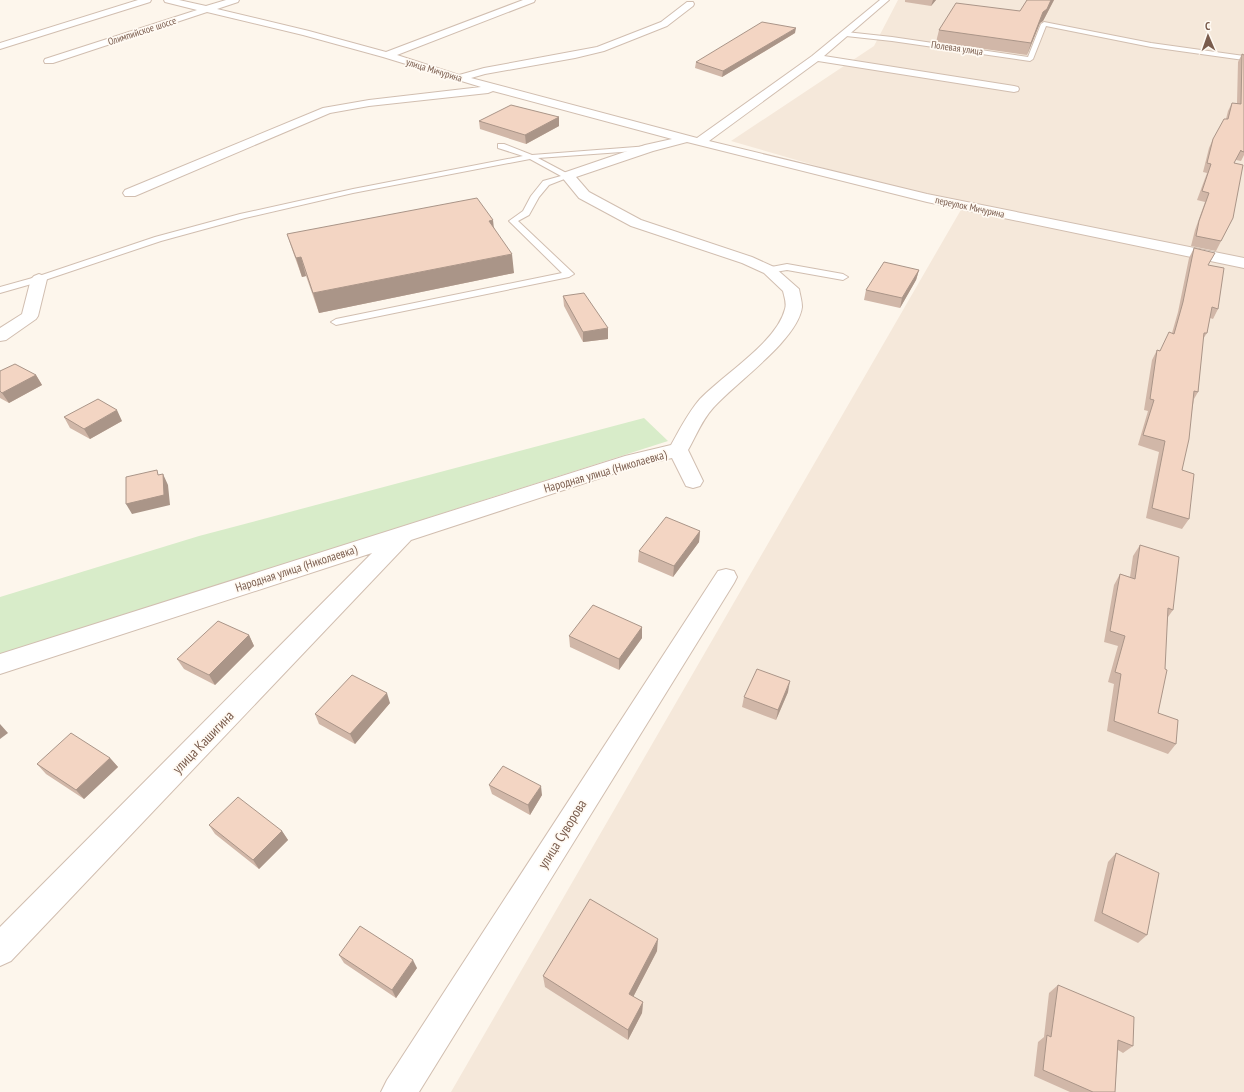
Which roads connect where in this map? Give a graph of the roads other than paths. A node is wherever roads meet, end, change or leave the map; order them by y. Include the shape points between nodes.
1 (147, 0) edge
2 (168, 0) edge
3 (235, 0) edge
4 (530, 0) edge
5 (885, 0) edge
6 (690, 4) dead end
7 (205, 10) junction
8 (7, 33) dead end
9 (846, 34) junction
10 (26, 38) junction
11 (0, 46) edge
12 (387, 55) junction
13 (816, 58) junction
14 (1244, 58) edge
15 (49, 61) dead end
16 (458, 78) junction
17 (495, 88) junction
18 (1014, 89) dead end
19 (693, 140) junction
20 (501, 146) dead end
21 (649, 148) junction
22 (531, 158) junction
23 (568, 176) junction
24 (130, 194) dead end
25 (1244, 263) edge
26 (769, 270) junction
27 (843, 277) dead end
28 (39, 279) junction
29 (0, 290) edge
30 (336, 322) dead end
31 (0, 336) edge
32 (678, 450) junction
33 (693, 481) dead end
34 (405, 533) junction
35 (726, 576) dead end
36 (0, 664) edge
37 (0, 950) edge
38 (399, 1092) edge

1 - 10 street
2 - 7 street, улица Мичурина
3 - 7 street, Олимпийское шоссе
4 - 12 street
5 - 9 street
6 - 16 street via 664,24 600,49
7 - 12 street, улица Мичурина via 306,32
7 - 15 street, Олимпийское шоссе
8 - 10 street
9 - 13 street
9 - 14 lane, Полевая улица via 1030,58 1044,24 1151,45
10 - 11 street
12 - 16 street, улица Мичурина
13 - 18 street
13 - 19 street
16 - 17 street, улица Мичурина
17 - 19 street, улица Мичурина
17 - 24 street via 483,92 369,103 327,110
19 - 21 street
19 - 25 street, переулок Мичурина via 927,198
20 - 22 lane
21 - 22 lane
21 - 23 street
22 - 23 lane
22 - 28 lane via 353,191 242,216 158,239
23 - 26 street, Народная улица (Николаевка) via 584,195 636,224 719,250
23 - 30 lane via 546,183 526,213 513,221 569,274
26 - 27 lane via 788,267
26 - 32 street, Народная улица (Николаевка) via 791,289 794,309 786,327 765,350 707,403
28 - 29 lane
28 - 31 street via 30,316
32 - 33 street
32 - 34 street, Народная улица (Николаевка) via 632,461
34 - 36 street, Народная улица (Николаевка)
34 - 37 street, улица Кашигина
35 - 38 street, улица Суворова

